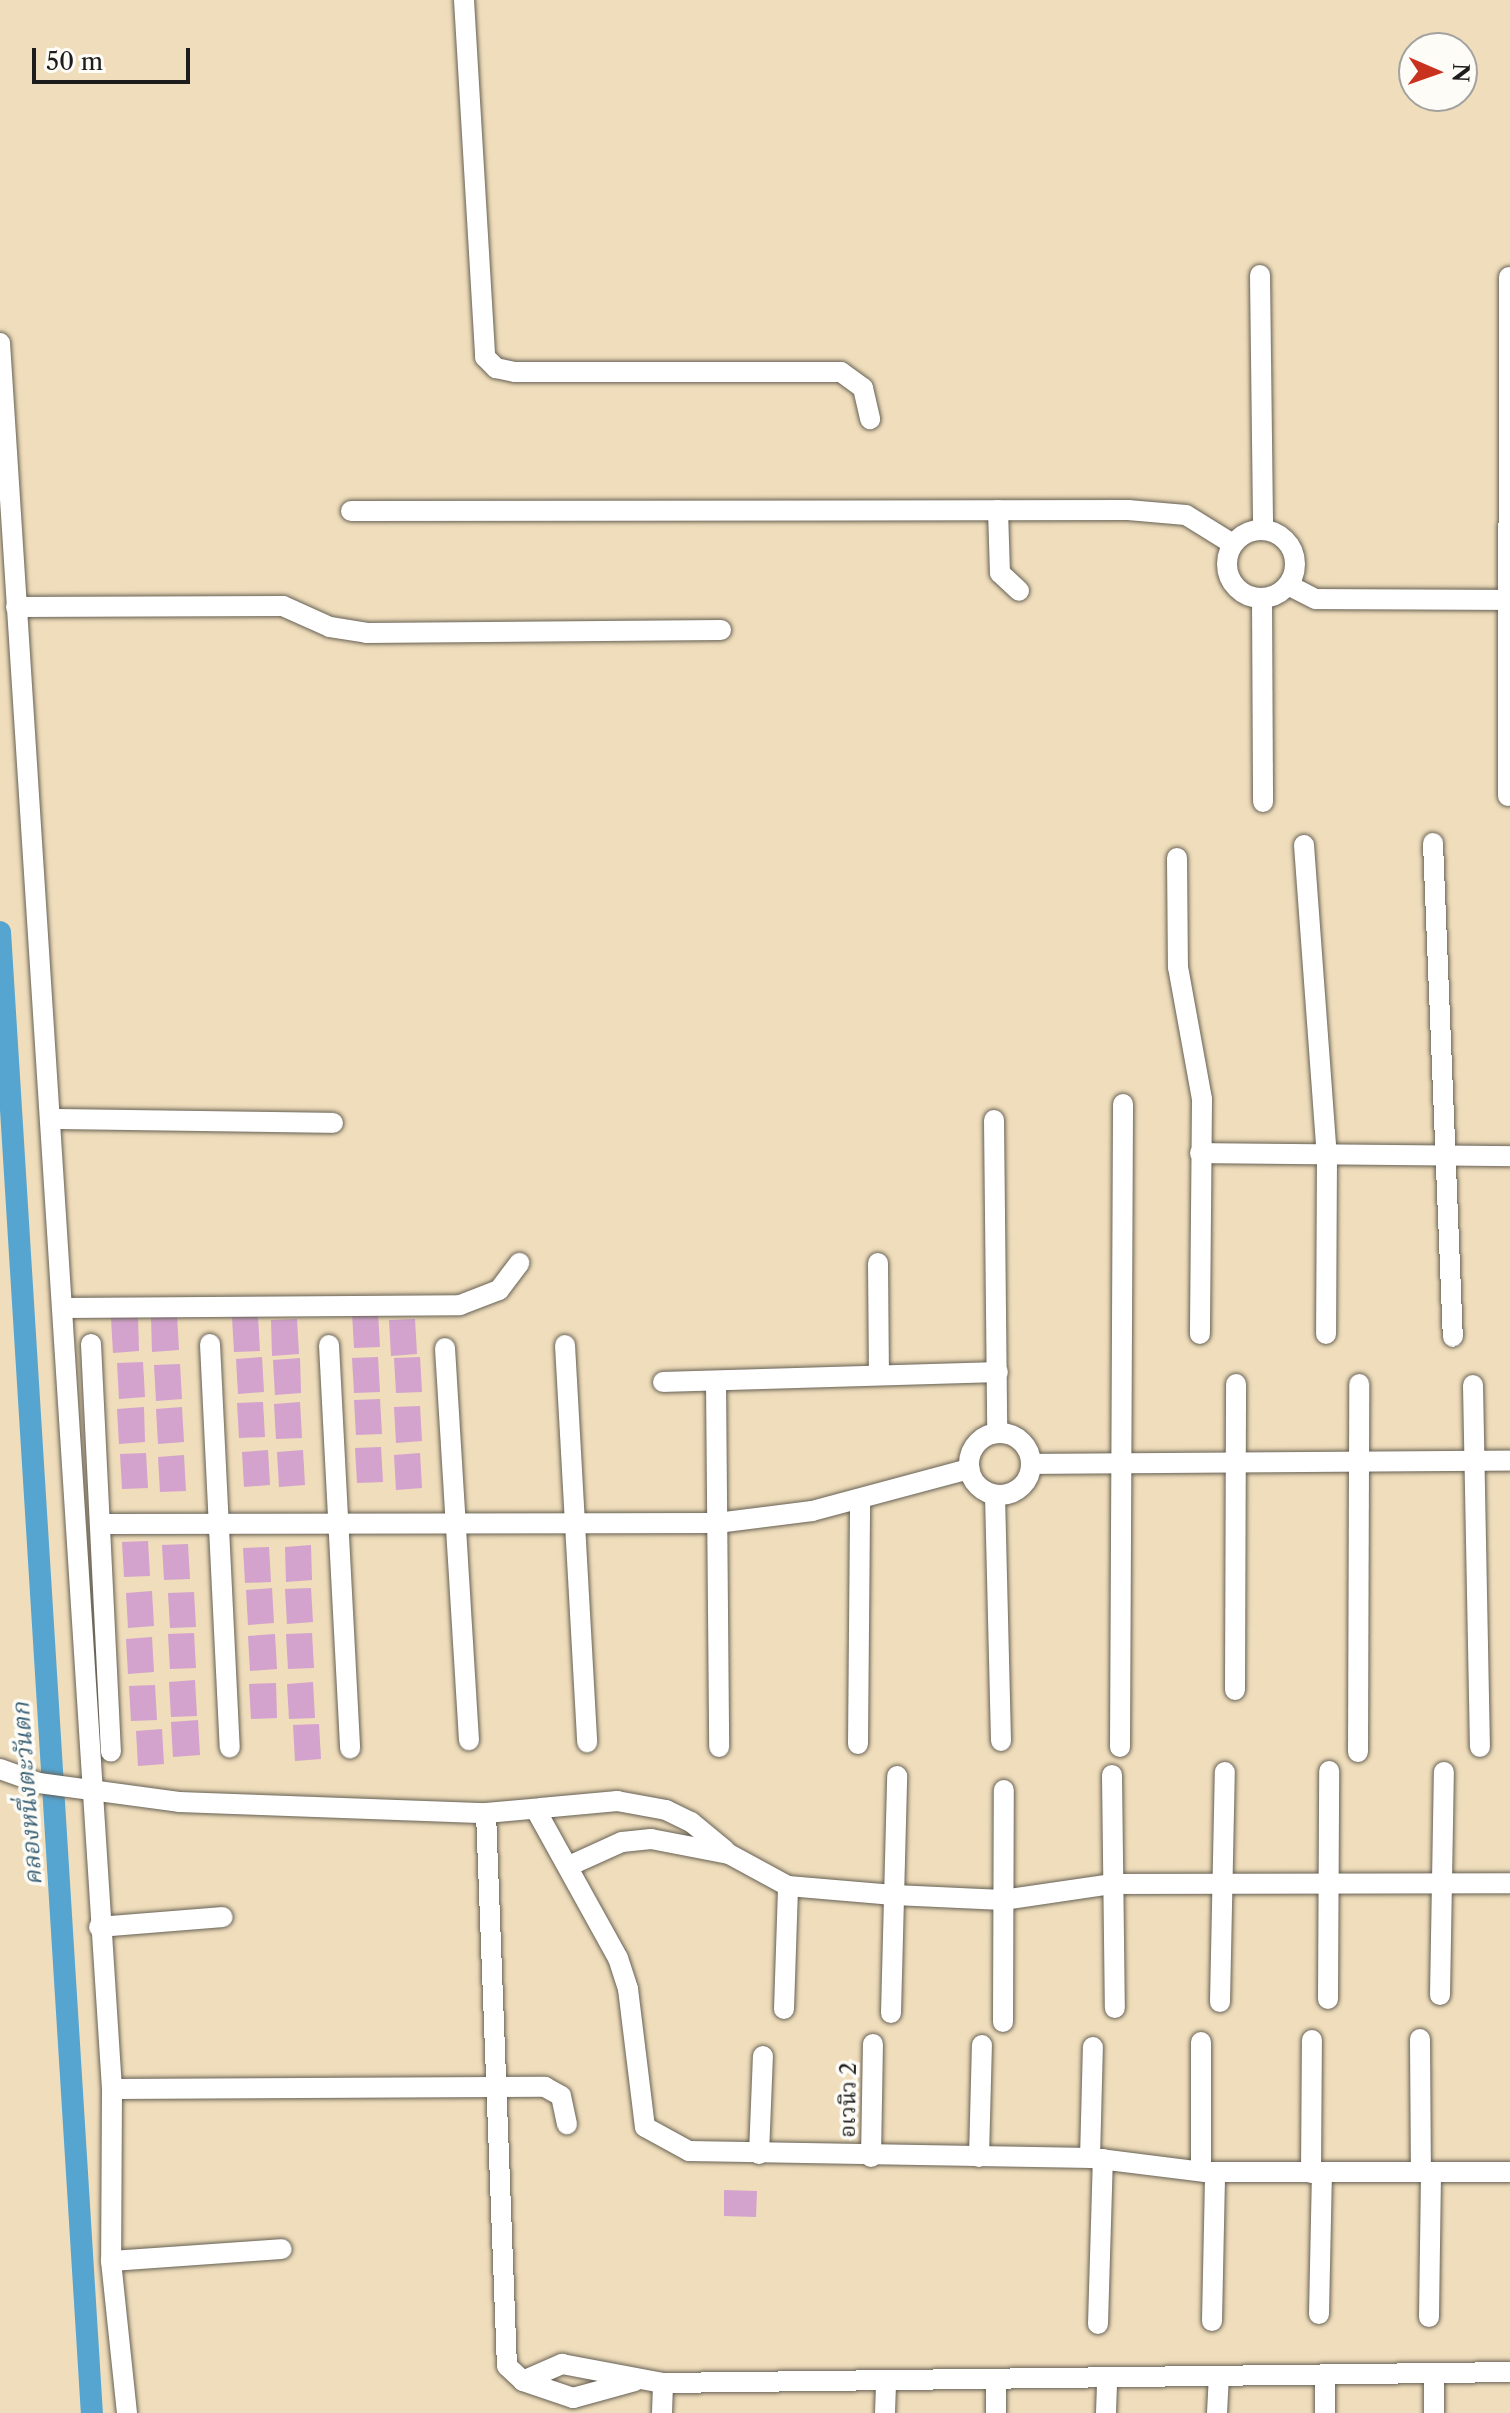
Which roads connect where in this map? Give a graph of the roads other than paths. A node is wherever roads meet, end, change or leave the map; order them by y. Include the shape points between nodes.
1 (464, 0) edge
2 (1260, 275) dead end
3 (1509, 277) edge
4 (0, 343) edge
5 (870, 419) dead end
6 (998, 510) junction
7 (351, 511) dead end
8 (1263, 529) junction
9 (1233, 544) junction
10 (1288, 585) junction
11 (1019, 591) dead end
12 (1262, 599) junction
13 (1509, 600) edge
14 (16, 607) junction
15 (721, 630) dead end
16 (1508, 796) edge
17 (1263, 802) dead end
18 (1433, 843) dead end
19 (1304, 845) dead end
20 (1177, 858) dead end
21 (1123, 1104) dead end
22 (50, 1119) junction
23 (994, 1120) dead end
24 (333, 1123) dead end
25 (1200, 1153) junction
26 (1510, 1156) edge
27 (1327, 1157) junction
28 (1450, 1157) junction
29 (519, 1263) dead end
30 (878, 1263) dead end
31 (64, 1308) junction
32 (1200, 1334) dead end
33 (1326, 1334) dead end
34 (1453, 1337) dead end
35 (91, 1344) dead end
36 (210, 1344) dead end
37 (329, 1345) dead end
38 (565, 1345) dead end
39 (445, 1348) dead end
40 (998, 1372) junction
41 (879, 1375) junction
42 (716, 1381) junction
43 (663, 1382) dead end
44 (1236, 1384) dead end
45 (1359, 1384) dead end
46 (1473, 1385) dead end
47 (997, 1432) junction
48 (1476, 1461) junction
49 (1510, 1461) edge
50 (1357, 1462) junction
51 (1238, 1463) junction
52 (1031, 1464) junction
53 (1120, 1464) junction
54 (969, 1469) junction
55 (995, 1495) junction
56 (860, 1500) junction
57 (338, 1521) junction
58 (576, 1522) junction
59 (219, 1523) junction
60 (457, 1523) junction
61 (717, 1523) junction
62 (103, 1524) junction
63 (1235, 1690) dead end
64 (469, 1740) dead end
65 (1001, 1741) dead end
66 (587, 1742) dead end
67 (858, 1744) dead end
68 (719, 1747) dead end
69 (1120, 1747) dead end
70 (1480, 1747) dead end
71 (230, 1748) dead end
72 (350, 1748) dead end
73 (111, 1752) dead end
74 (1358, 1752) dead end
75 (0, 1769) edge
76 (1329, 1771) dead end
77 (1225, 1772) dead end
78 (1444, 1772) dead end
79 (1112, 1775) dead end
80 (897, 1776) dead end
81 (1004, 1790) dead end
82 (86, 1792) junction
83 (537, 1812) junction
84 (486, 1813) junction
85 (729, 1854) junction
86 (571, 1865) junction
87 (1442, 1883) junction
88 (1510, 1883) edge
89 (1113, 1884) junction
90 (1222, 1884) junction
91 (1329, 1884) junction
92 (788, 1886) junction
93 (894, 1895) junction
94 (1003, 1900) junction
95 (223, 1917) dead end
96 (99, 1927) junction
97 (1440, 1995) dead end
98 (1328, 1999) dead end
99 (1220, 2002) dead end
100 (1115, 2008) dead end
101 (784, 2009) dead end
102 (891, 2013) dead end
103 (1003, 2022) dead end
104 (1420, 2039) dead end
105 (1312, 2040) dead end
106 (1201, 2042) dead end
107 (873, 2044) dead end
108 (982, 2045) dead end
109 (1093, 2047) dead end
110 (763, 2056) dead end
111 (500, 2087) junction
112 (112, 2089) junction
113 (567, 2124) dead end
114 (759, 2154) junction
115 (871, 2157) junction
116 (979, 2157) junction
117 (1097, 2158) junction
118 (1208, 2171) junction
119 (1426, 2172) junction
120 (1510, 2172) edge
121 (1316, 2173) junction
122 (282, 2249) dead end
123 (111, 2261) junction
124 (1319, 2314) dead end
125 (1429, 2317) dead end
126 (1212, 2321) dead end
127 (1098, 2324) dead end
128 (1510, 2372) edge
129 (1434, 2373) junction
130 (1325, 2374) junction
131 (1219, 2376) junction
132 (1107, 2378) junction
133 (996, 2379) junction
134 (523, 2381) junction
135 (635, 2381) junction
136 (886, 2381) junction
137 (663, 2383) junction
138 (127, 2413) edge
139 (662, 2413) edge
140 (885, 2413) edge
141 (996, 2413) edge
142 (1106, 2413) edge
143 (1217, 2413) edge
144 (1325, 2413) edge
145 (1434, 2413) edge

1 - 5 street via 485,357 496,368 515,372 841,372 863,388
2 - 8 street
3 - 13 street
4 - 14 street
6 - 7 street
6 - 9 street via 1186,515
6 - 11 street via 997,562 1002,579
8 - 9 street via 1246,532
8 - 10 street via 1280,535 1292,550 1295,568
9 - 12 street via 1227,574 1247,596
10 - 12 street
10 - 13 street via 1316,599
12 - 17 street
13 - 16 street
14 - 15 street via 283,606 344,631 366,633
14 - 22 street
18 - 28 street
19 - 27 street
20 - 25 street via 1178,967 1200,1073
21 - 53 street
22 - 24 street
22 - 31 street
23 - 40 street
25 - 27 street
25 - 32 street
26 - 28 street
27 - 28 street
27 - 33 street
28 - 34 street
29 - 31 street via 499,1290 460,1305
30 - 41 street
31 - 82 street
35 - 62 street
36 - 59 street
37 - 57 street
38 - 58 street
39 - 60 street
40 - 41 street
40 - 47 street
41 - 42 street
42 - 43 street
42 - 61 street
44 - 51 street
45 - 50 street
46 - 48 street
47 - 52 street via 1022,1440
47 - 54 street via 975,1444
48 - 49 street
48 - 50 street
48 - 70 street
50 - 51 street
50 - 74 street
51 - 53 street
51 - 63 street
52 - 53 street
52 - 55 street via 1020,1488
53 - 69 street
54 - 55 street via 978,1486
54 - 56 street
55 - 65 street
56 - 61 street
56 - 67 street
57 - 59 street
57 - 60 street
57 - 72 street
58 - 60 street
58 - 61 street
58 - 66 street
59 - 62 street
59 - 71 street
60 - 64 street
61 - 68 street
62 - 73 street
75 - 82 street
76 - 91 street
77 - 90 street
78 - 87 street
79 - 89 street
80 - 93 street
81 - 94 street
82 - 84 street via 179,1802
82 - 96 street
83 - 84 street
83 - 85 street via 617,1801 666,1810 691,1822
83 - 86 street
84 - 111 street
85 - 86 street via 651,1839 622,1842
85 - 92 street
86 - 114 street via 628,1989 645,2127 689,2151
87 - 88 street
87 - 91 street
87 - 97 street
89 - 90 street
89 - 94 street
89 - 100 street
90 - 91 street
90 - 99 street
91 - 98 street
92 - 93 street
92 - 101 street
93 - 94 street
93 - 102 street
94 - 103 street
95 - 96 street
96 - 112 street
104 - 119 street
105 - 121 street
106 - 118 street
107 - 115 street, อเวนิว 2
108 - 116 street
109 - 117 street
110 - 114 street
111 - 112 street
111 - 113 street via 554,2089 561,2096
111 - 134 street via 507,2366
112 - 123 street
114 - 115 street
115 - 116 street
116 - 117 street
117 - 118 street
117 - 127 street
118 - 121 street
118 - 126 street
119 - 120 street
119 - 121 street
119 - 125 street
121 - 124 street
122 - 123 street
123 - 138 street
128 - 129 street
129 - 130 street
129 - 145 street
130 - 131 street
130 - 144 street
131 - 132 street
131 - 143 street
132 - 133 street
132 - 142 street
133 - 136 street
133 - 141 street
134 - 135 street via 573,2398
134 - 135 street via 562,2364 593,2366
135 - 137 street
136 - 137 street
136 - 140 street
137 - 139 street

